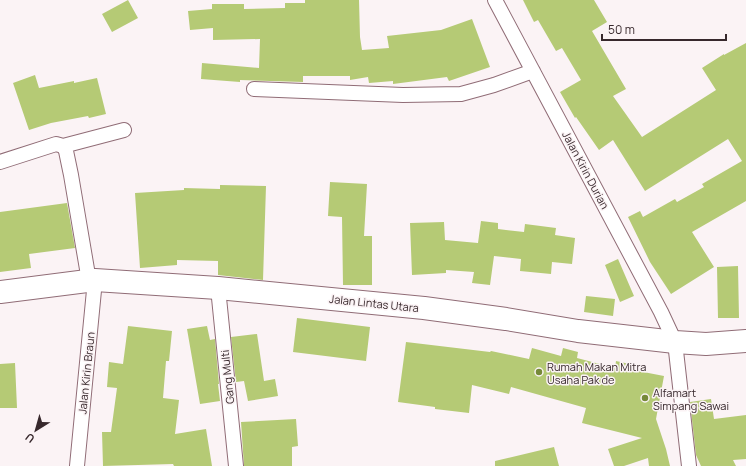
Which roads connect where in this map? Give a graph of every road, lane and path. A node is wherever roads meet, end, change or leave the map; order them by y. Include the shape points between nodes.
1 (495, 0) edge
2 (533, 71) junction
3 (254, 89) dead end
4 (124, 130) dead end
5 (64, 146) junction
6 (0, 162) edge
7 (92, 281) junction
8 (218, 288) junction
9 (0, 292) edge
10 (746, 341) edge
11 (675, 342) junction
12 (76, 466) edge
13 (236, 466) edge
14 (689, 466) edge

1 - 2 street, Jalan Kirin Durian
2 - 3 street via 461,94 403,95
2 - 11 street, Jalan Kirin Durian via 662,312
4 - 5 street
5 - 6 street via 56,144
5 - 7 street, Jalan Kirin Braun
7 - 8 highway, Jalan Lintas Utara
7 - 9 highway, Jalan Lintas Utara
7 - 12 street, Jalan Kirin Braun
8 - 11 highway, Jalan Lintas Utara via 424,308 578,331
8 - 13 street, Gang Multi
10 - 11 highway, Jalan Lintas Utara via 706,344
11 - 14 street, Jalan Kirin Durian

